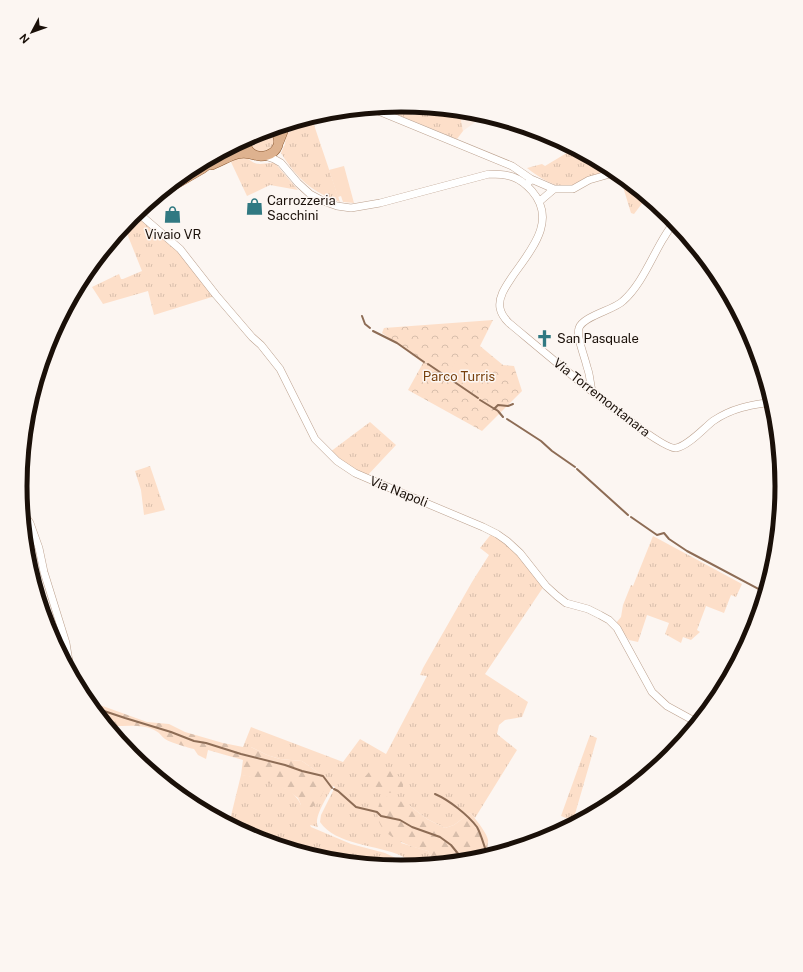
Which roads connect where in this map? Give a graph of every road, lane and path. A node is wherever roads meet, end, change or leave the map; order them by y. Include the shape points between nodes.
1 (381, 112) edge
2 (283, 130) edge
3 (277, 133) edge
4 (278, 144) junction
5 (247, 145) edge
6 (255, 155) junction
7 (265, 156) junction
8 (204, 168) edge
9 (287, 170) junction
10 (609, 174) edge
11 (529, 182) junction
12 (554, 189) junction
13 (540, 201) junction
14 (142, 216) edge
15 (671, 226) edge
16 (592, 391) junction
17 (767, 403) edge
18 (29, 521) edge
19 (69, 657) edge
20 (693, 721) edge

1 - 11 street via 512,166
2 - 4 main road
3 - 4 main road
4 - 7 main road via 273,153
4 - 9 street via 279,158
5 - 6 main road
6 - 7 main road
6 - 8 main road via 236,153
7 - 9 street via 278,161
9 - 11 street via 310,194 337,206 351,208 380,203 488,174 504,174
10 - 12 street via 589,180 573,189
11 - 12 street
11 - 13 street
12 - 13 street
13 - 16 street, Via Torremontanara via 543,219 540,232 504,288 500,308 503,317 509,323
14 - 20 street, Via Napoli via 180,249 280,369 315,439 331,456 355,473 484,526 507,541 546,586 566,603 588,609 609,620 622,636 652,692 667,706
15 - 16 street via 641,278 622,302 587,320 578,330
16 - 17 street, Via Torremontanara via 641,430 666,447 674,449 731,410
18 - 19 street via 39,548

